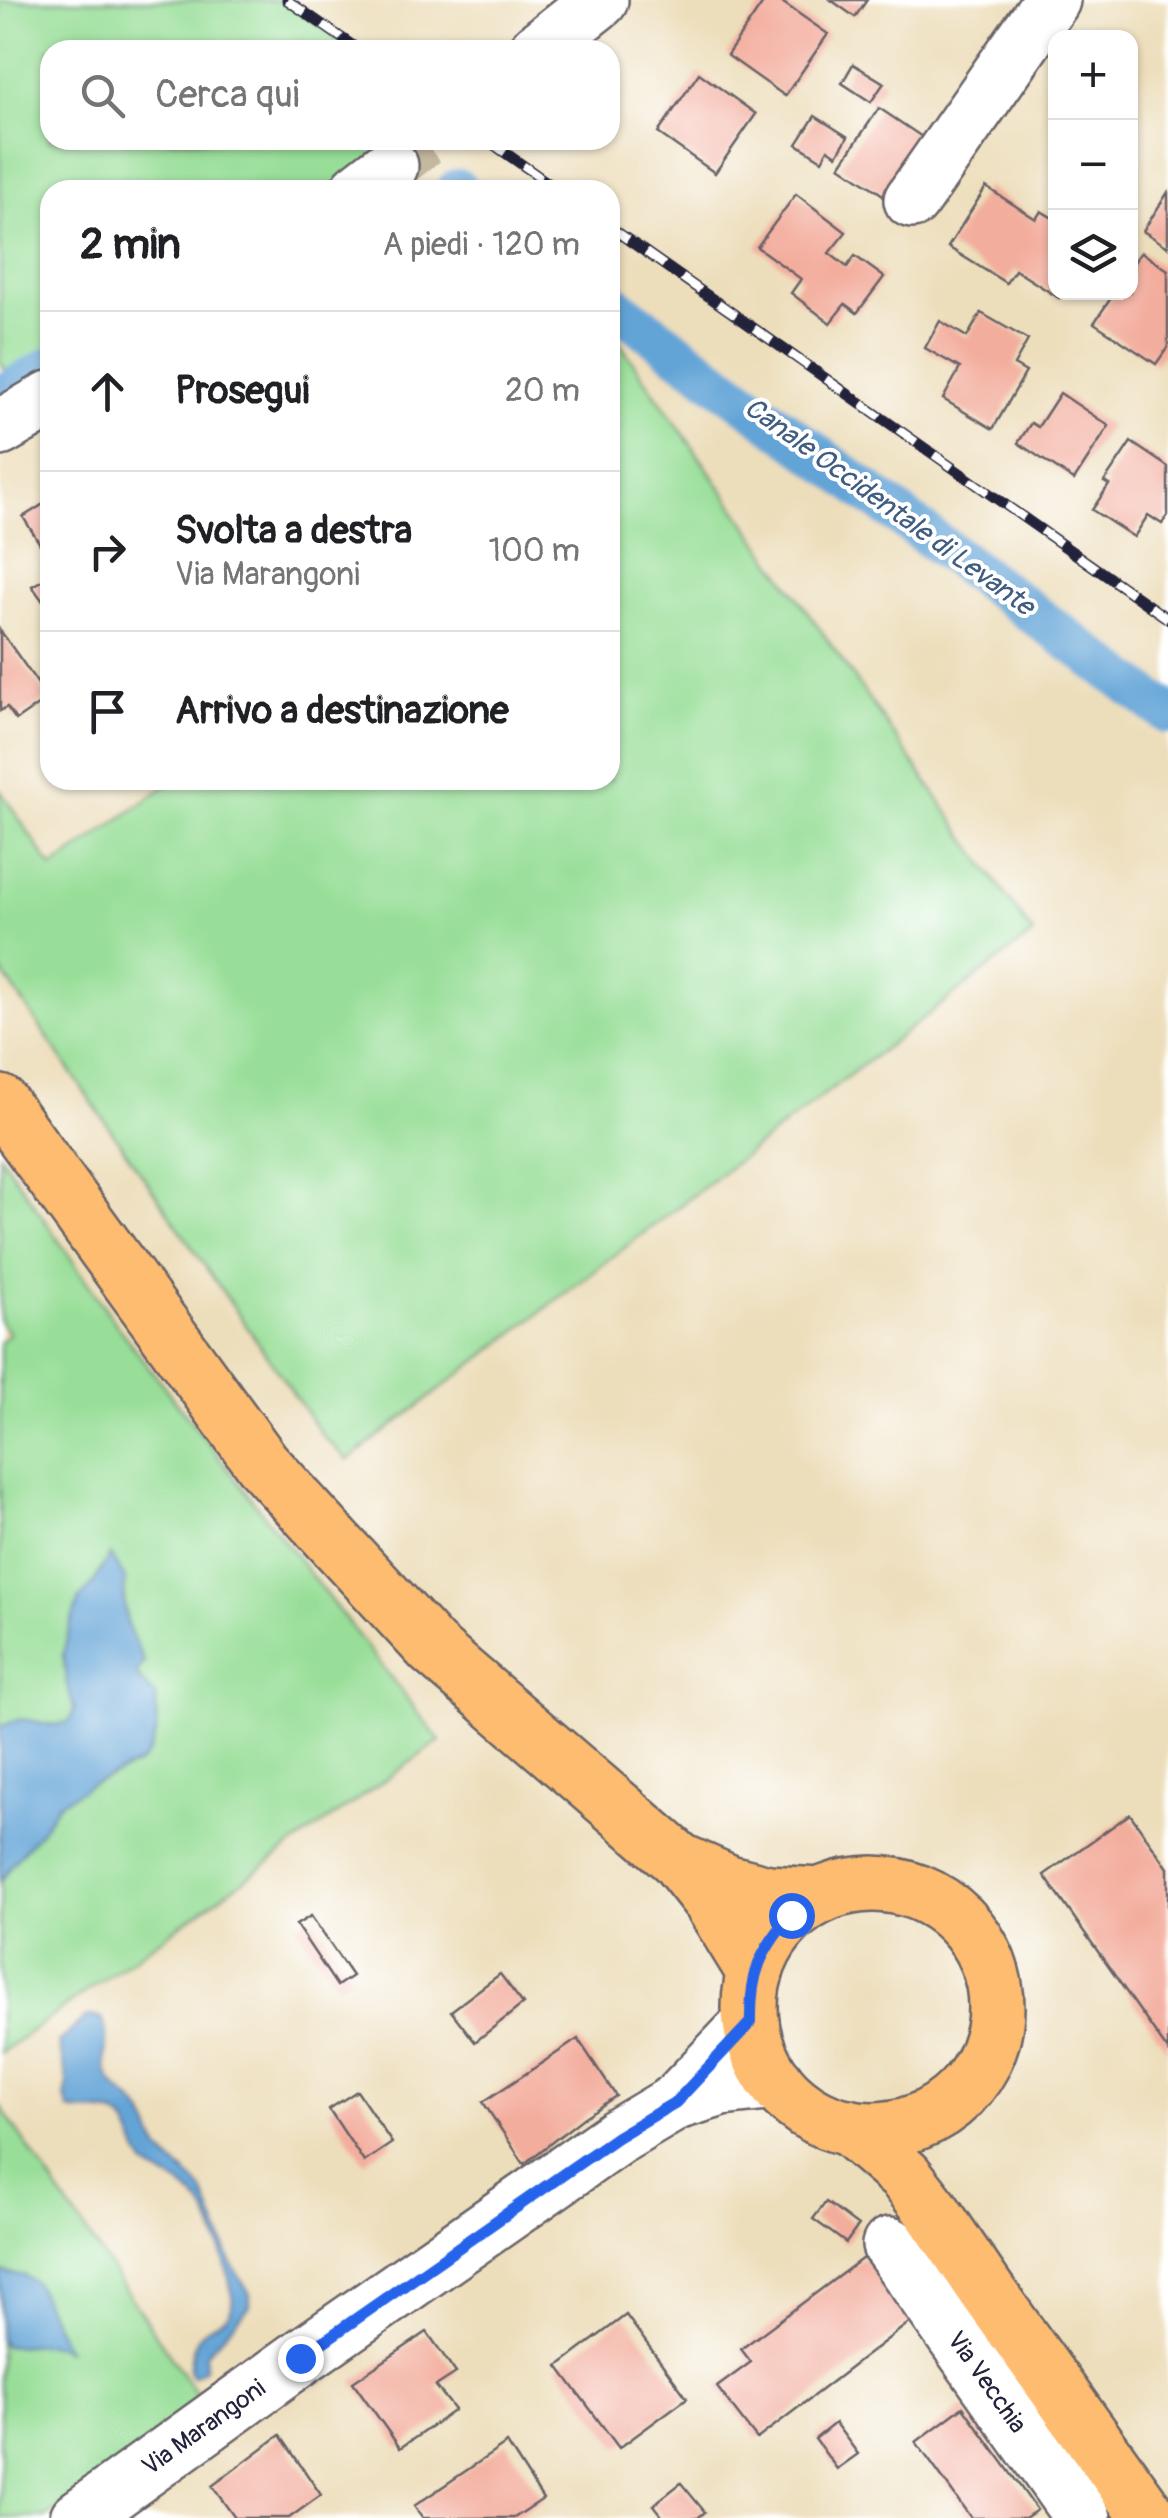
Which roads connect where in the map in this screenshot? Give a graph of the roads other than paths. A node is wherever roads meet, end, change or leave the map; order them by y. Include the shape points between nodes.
1 (600, 0) edge
2 (1052, 0) edge
3 (550, 40) edge
4 (912, 200) dead end
5 (40, 405) edge
6 (0, 428) edge
7 (0, 1103) edge
8 (677, 1859) junction
9 (820, 1896) junction
10 (753, 1998) junction
11 (776, 2082) junction
12 (960, 2094) junction
13 (676, 2102) junction
14 (848, 2127) junction
15 (931, 2208) junction
16 (890, 2245) dead end
17 (78, 2518) edge
18 (1082, 2518) edge
19 (1150, 2518) edge

1 - 3 street
2 - 4 street
5 - 6 street
7 - 8 main road via 262,1463 432,1648
8 - 9 main road via 754,1890
8 - 10 main road via 712,1902
9 - 10 main road via 769,1941
9 - 12 main road via 853,1885 888,1884 951,1910 975,1936 997,2000 994,2034
10 - 11 main road via 760,2054
10 - 13 street, Via Marangoni
11 - 13 street, Via Marangoni
11 - 14 main road via 796,2103
12 - 14 main road via 908,2124
12 - 15 main road via 933,2164
13 - 17 street, Via Marangoni via 585,2159
14 - 15 main road via 906,2176
15 - 19 main road
16 - 18 street, Via Vecchia

